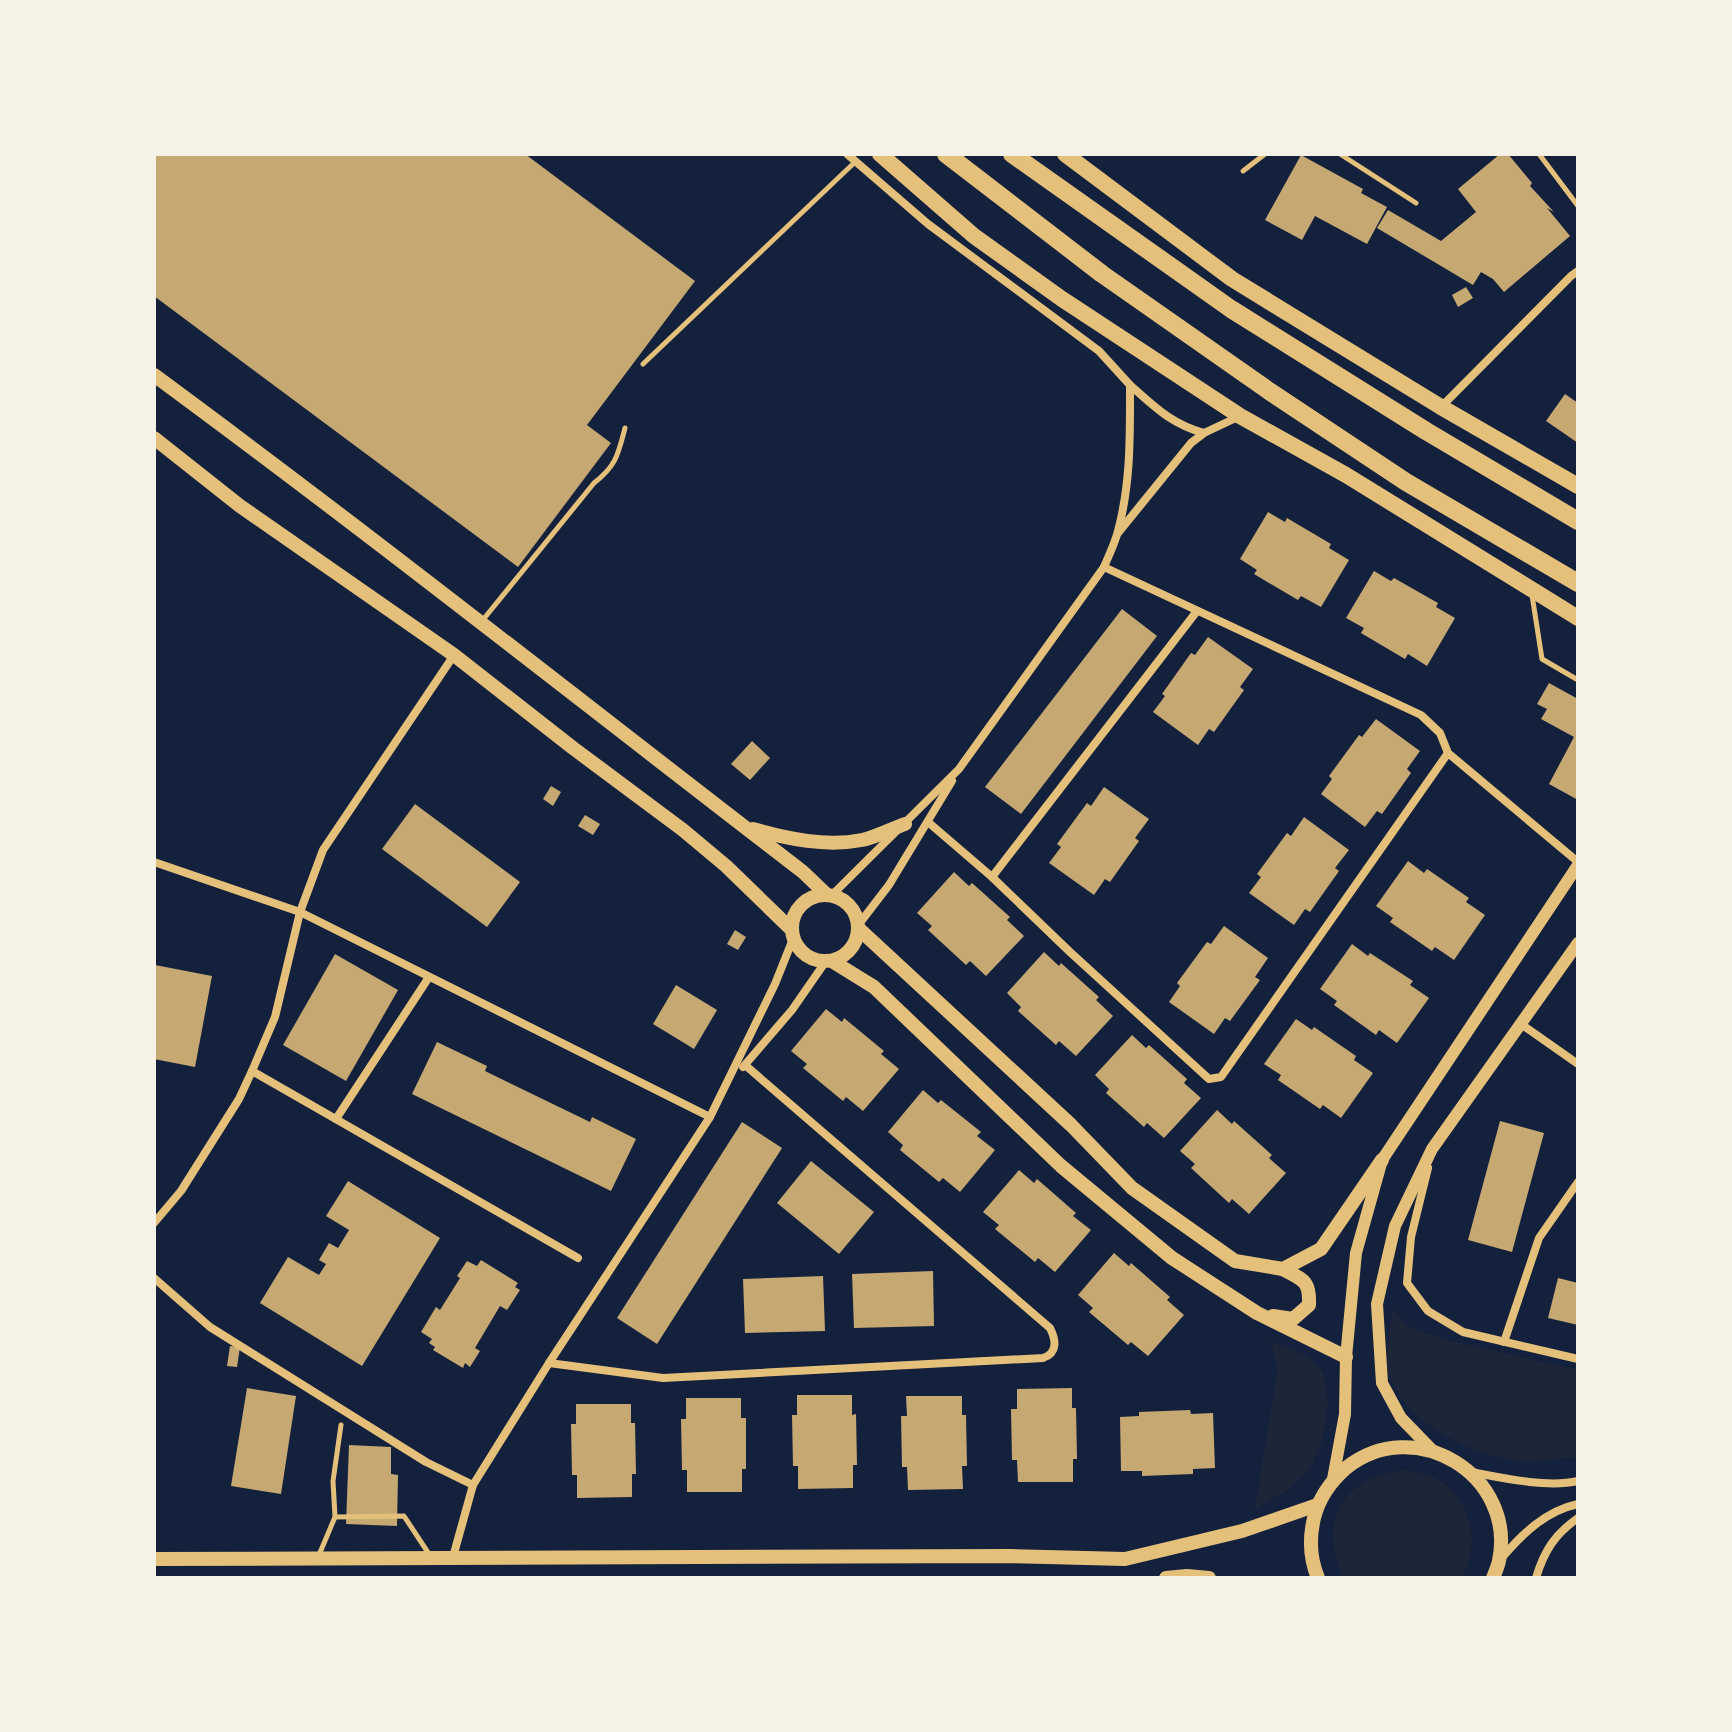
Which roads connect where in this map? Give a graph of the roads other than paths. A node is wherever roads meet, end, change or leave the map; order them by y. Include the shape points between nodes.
1 (847, 154) edge
2 (880, 154) edge
3 (946, 154) edge
4 (1012, 154) edge
5 (1065, 154) edge
6 (1265, 154) edge
7 (1340, 154) edge
8 (1539, 154) edge
9 (855, 162) junction
10 (1243, 171) dead end
11 (1416, 203) dead end
12 (1578, 206) edge
13 (1578, 271) edge
14 (643, 364) dead end
15 (154, 375) edge
16 (1130, 385) junction
17 (1441, 407) junction
18 (1240, 416) junction
19 (625, 428) dead end
20 (1204, 433) junction
21 (154, 438) edge
22 (1578, 486) edge
23 (1578, 521) edge
24 (1118, 534) junction
25 (1104, 567) junction
26 (1578, 583) edge
27 (1532, 591) junction
28 (1197, 611) junction
29 (1578, 618) edge
30 (480, 622) junction
31 (454, 655) junction
32 (1578, 680) edge
33 (1448, 753) junction
34 (959, 769) junction
35 (928, 822) junction
36 (905, 824) junction
37 (743, 826) junction
38 (154, 862) edge
39 (1578, 864) edge
40 (992, 877) junction
41 (829, 895) junction
42 (300, 912) junction
43 (859, 927) junction
44 (793, 934) junction
45 (1578, 943) edge
46 (829, 961) junction
47 (429, 977) junction
48 (1521, 1024) junction
49 (1578, 1064) edge
50 (745, 1065) junction
51 (252, 1071) junction
52 (729, 1083) junction
53 (710, 1117) junction
54 (336, 1119) junction
55 (1432, 1149) junction
56 (1382, 1160) junction
57 (1578, 1182) edge
58 (154, 1223) edge
59 (578, 1258) dead end
60 (1283, 1269) junction
61 (154, 1278) edge
62 (1257, 1313) junction
63 (1504, 1342) junction
64 (1346, 1357) junction
65 (1578, 1359) edge
66 (549, 1363) junction
67 (341, 1425) dead end
68 (1434, 1452) junction
69 (1470, 1472) junction
70 (1333, 1479) junction
71 (1578, 1481) edge
72 (473, 1485) junction
73 (1578, 1504) edge
74 (1317, 1505) junction
75 (335, 1517) junction
76 (1578, 1518) edge
77 (453, 1557) junction
78 (318, 1558) junction
79 (432, 1558) junction
80 (154, 1559) edge
81 (1499, 1560) junction
82 (1190, 1577) edge
83 (1493, 1577) edge
84 (1166, 1578) edge
85 (1209, 1578) edge
86 (1318, 1578) edge
87 (1536, 1578) edge

1 - 9 street
2 - 18 main road via 987,245
3 - 26 highway via 1102,274 1269,391 1406,482
4 - 23 highway via 1231,309
5 - 17 main road via 1232,279
6 - 10 lane
7 - 11 lane
8 - 12 lane
9 - 14 lane
9 - 16 street via 928,224 1099,351
13 - 17 street
15 - 30 main road
16 - 20 street via 1169,419
16 - 24 street via 1129,473
17 - 22 main road
18 - 20 street
18 - 27 main road
19 - 30 lane via 617,459 607,473
20 - 24 street
21 - 31 main road via 240,506
24 - 25 street
25 - 28 street
25 - 34 street
27 - 29 main road
27 - 32 lane via 1542,659
28 - 33 street via 1421,715 1440,733
28 - 40 street
30 - 37 main road
31 - 42 street via 323,850
31 - 44 main road via 683,830
33 - 39 street
33 - 40 street via 1221,1077 1209,1079
34 - 35 street
34 - 36 street
35 - 40 street
35 - 43 street
36 - 37 main road via 862,840 827,842 789,839
36 - 41 street
37 - 41 main road
38 - 42 street
39 - 56 street
41 - 43 main road via 850,905
41 - 44 main road via 801,905
42 - 47 street
42 - 51 street via 275,1017
43 - 46 main road via 853,946
43 - 60 main road via 1132,1188 1235,1261
44 - 46 main road via 806,955
44 - 52 street
45 - 48 street
46 - 50 street
46 - 62 main road via 874,987 1061,1166 1161,1249
47 - 53 street
47 - 54 street
48 - 49 street
48 - 55 street
50 - 52 street
50 - 66 street via 1050,1328 1054,1351 1043,1358 663,1378
51 - 54 street
51 - 58 street via 181,1191
52 - 53 street
53 - 66 street
54 - 59 street
55 - 63 street via 1411,1237 1407,1283 1428,1311 1463,1332
55 - 68 street via 1395,1226 1377,1304 1382,1383 1401,1418
56 - 60 main road via 1321,1249
56 - 64 street via 1356,1253
57 - 63 street via 1539,1238
60 - 62 main road via 1310,1290 1309,1305 1293,1319
61 - 72 street via 210,1327 426,1462
62 - 64 main road
63 - 65 street
64 - 70 street via 1345,1414
66 - 72 street
67 - 75 lane via 333,1481
68 - 69 main road
68 - 70 main road via 1385,1448 1357,1460
69 - 71 street via 1512,1480
69 - 81 main road via 1490,1497 1497,1518
70 - 74 main road
72 - 77 street
73 - 81 street via 1542,1518
74 - 77 main road via 1242,1531 1125,1559
74 - 86 main road via 1310,1534
75 - 78 lane
75 - 79 lane via 404,1516
76 - 87 street via 1543,1556
77 - 79 main road
78 - 79 main road
78 - 80 main road
81 - 83 main road
82 - 84 main road
82 - 85 main road

